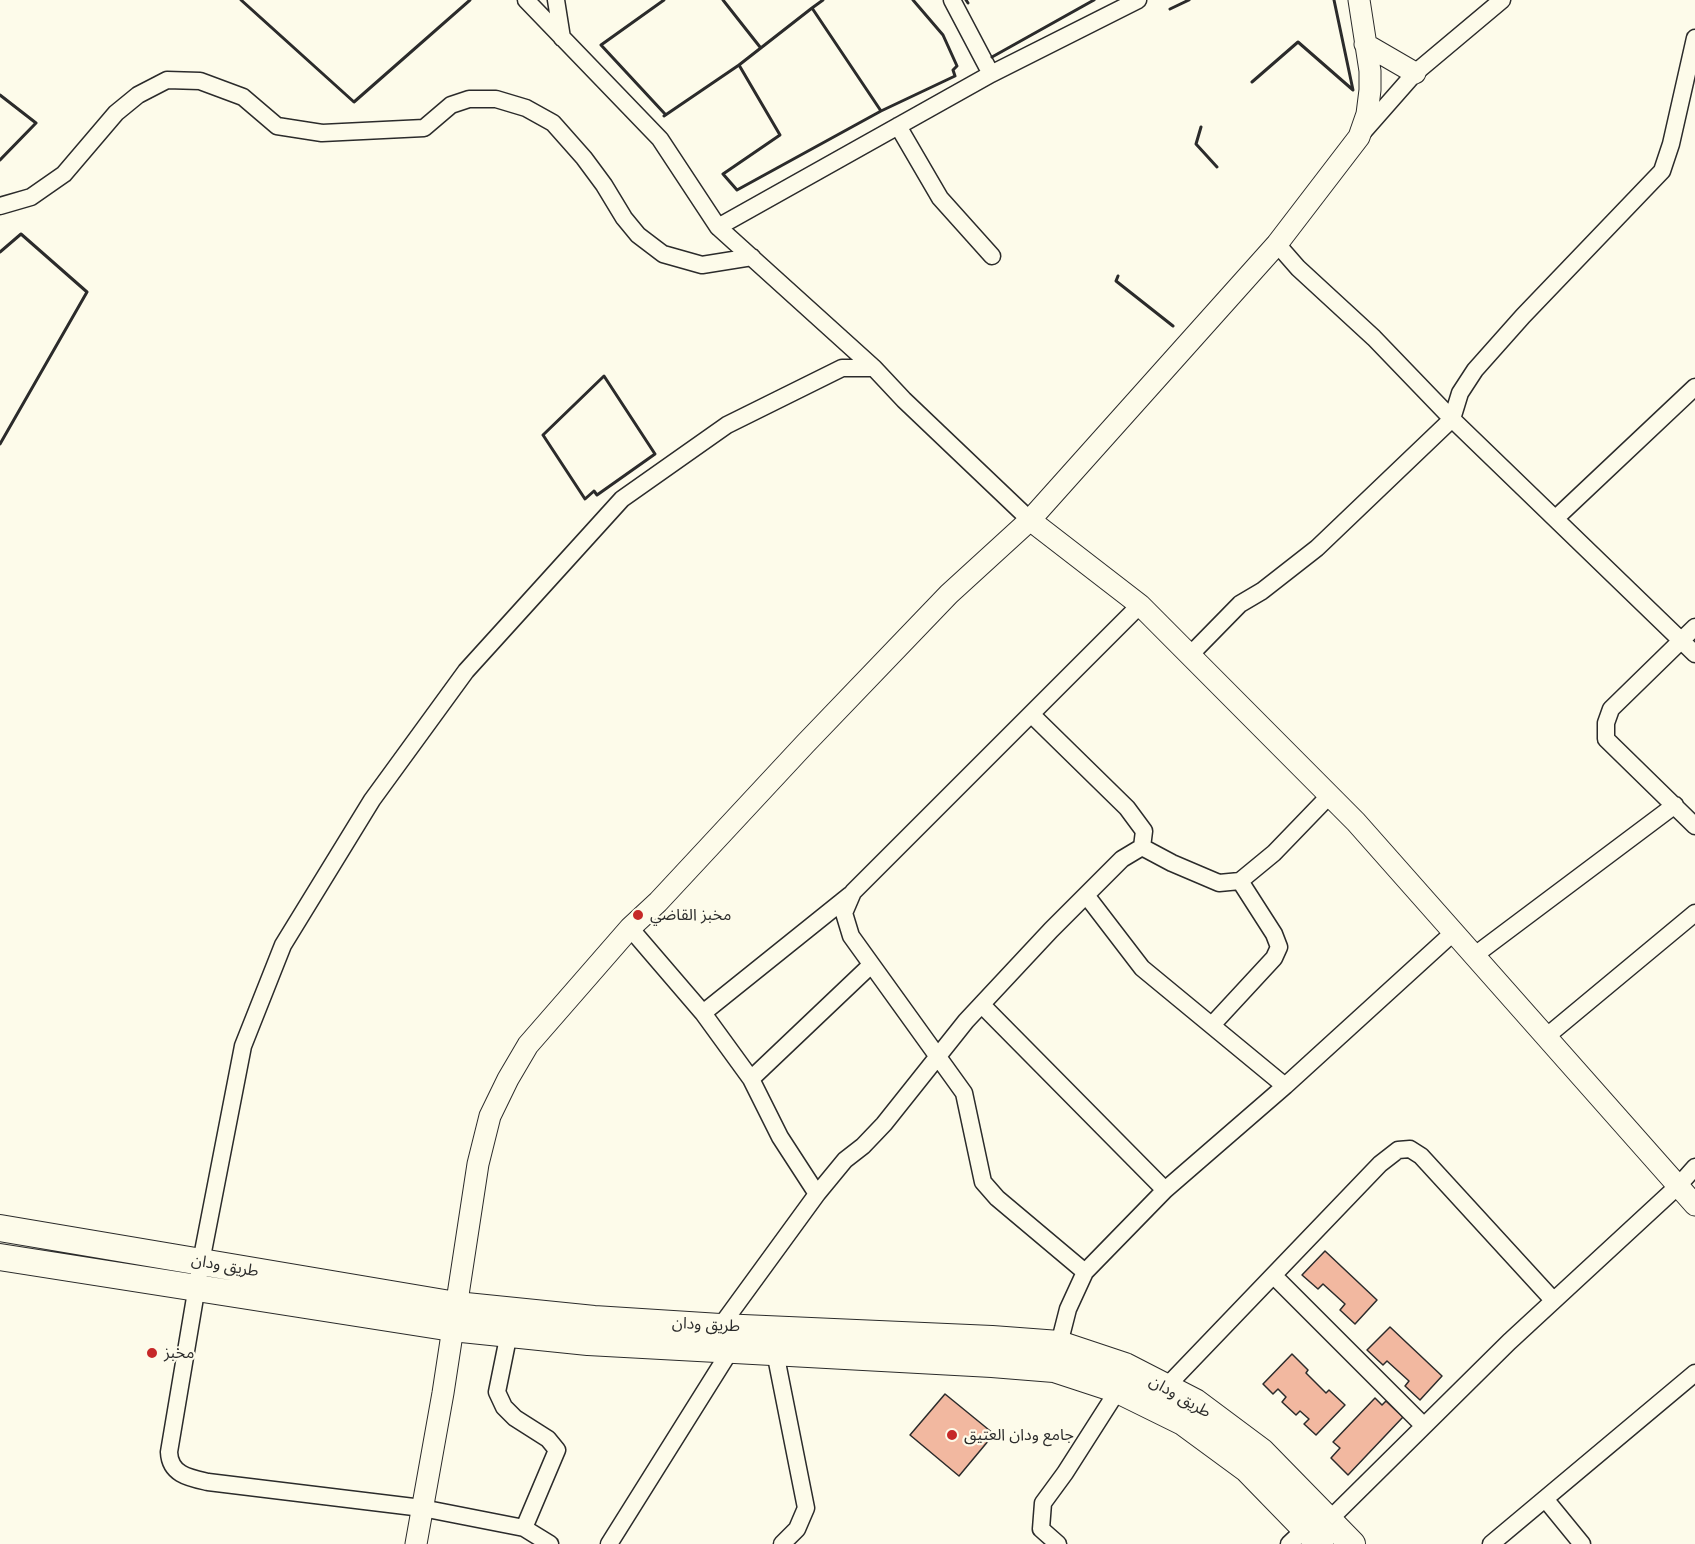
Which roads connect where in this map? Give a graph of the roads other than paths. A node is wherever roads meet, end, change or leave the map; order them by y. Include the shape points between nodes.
1 (526, 0) edge
2 (556, 0) edge
3 (952, 0) edge
4 (1138, 0) edge
5 (1359, 0) edge
6 (1502, 0) edge
7 (562, 38) junction
8 (1695, 38) edge
9 (1365, 44) junction
10 (1415, 73) junction
11 (991, 74) junction
12 (898, 126) junction
13 (1359, 137) junction
14 (0, 206) edge
15 (718, 227) junction
16 (1277, 244) junction
17 (992, 256) dead end
18 (752, 257) junction
19 (874, 368) junction
20 (1695, 387) edge
21 (1452, 419) junction
22 (1556, 518) junction
23 (1030, 520) junction
24 (1140, 605) junction
25 (1695, 627) edge
26 (1681, 641) junction
27 (1695, 654) edge
28 (1191, 656) junction
29 (1031, 714) junction
30 (1329, 796) junction
31 (1676, 806) junction
32 (1695, 826) edge
33 (1142, 847) junction
34 (1240, 881) junction
35 (853, 892) junction
36 (1086, 894) junction
37 (1695, 913) edge
38 (630, 928) junction
39 (1454, 932) junction
40 (1475, 955) junction
41 (871, 964) junction
42 (982, 1005) junction
43 (703, 1013) junction
44 (1212, 1025) junction
45 (1547, 1036) junction
46 (938, 1058) junction
47 (751, 1079) junction
48 (1286, 1086) junction
49 (1695, 1167) edge
50 (1679, 1185) junction
51 (1165, 1190) junction
52 (817, 1194) junction
53 (1695, 1204) edge
54 (0, 1228) edge
55 (0, 1257) edge
56 (201, 1262) junction
57 (1085, 1272) junction
58 (1274, 1276) junction
59 (197, 1287) junction
60 (1553, 1300) junction
61 (454, 1316) junction
62 (720, 1327) junction
63 (509, 1334) junction
64 (1059, 1344) junction
65 (730, 1351) junction
66 (775, 1352) junction
67 (1054, 1370) junction
68 (1695, 1373) edge
69 (1167, 1386) junction
70 (1118, 1390) junction
71 (1424, 1426) junction
72 (1546, 1500) junction
73 (422, 1508) junction
74 (524, 1528) junction
75 (1311, 1534) edge
76 (416, 1544) edge
77 (549, 1544) edge
78 (609, 1544) edge
79 (782, 1544) edge
80 (1058, 1544) edge
81 (1352, 1544) edge
82 (1491, 1544) edge
83 (1582, 1544) edge

1 - 7 street
2 - 7 street
3 - 11 street
4 - 11 street
5 - 9 street
6 - 10 street
7 - 15 street via 660,139
8 - 21 street via 1662,171 1475,370
9 - 10 street
9 - 13 street via 1371,90
10 - 13 street
11 - 12 street
12 - 15 street
12 - 17 street via 940,198
13 - 16 street
14 - 18 street via 30,197 64,174 116,113 138,95 167,80 200,81 243,98 277,126 322,133 424,128 451,105 469,99 496,99 526,108 553,123 584,158 638,235 663,254 702,265
15 - 18 street
16 - 21 street
16 - 23 street
18 - 19 street
19 - 23 street
19 - 56 street via 842,368 727,425 622,500 466,671 372,800 283,945 243,1046
20 - 22 street
21 - 22 street
21 - 28 street via 1317,548 1240,604
22 - 26 street
23 - 24 street
23 - 38 street via 941,602
24 - 28 street
24 - 29 street
25 - 26 street
26 - 27 street
26 - 31 street via 1611,709 1606,723 1606,739
28 - 30 street
29 - 33 street via 1127,808 1144,831
29 - 35 street
30 - 34 street via 1274,853
30 - 39 street
31 - 32 street
31 - 40 street
33 - 34 street via 1219,883
33 - 36 street via 1122,859
34 - 44 street via 1279,947 1274,958
35 - 41 street via 844,913 851,936
35 - 43 street
36 - 42 street
36 - 44 street via 1142,968
37 - 45 street
38 - 43 street
38 - 61 street via 528,1045 490,1116 478,1164
39 - 40 street
39 - 48 street
40 - 45 street
41 - 46 street
41 - 47 street
42 - 46 street
42 - 51 street
43 - 47 street
44 - 48 street
45 - 50 street
46 - 52 street via 884,1124 845,1160
46 - 57 street via 964,1093 983,1182
47 - 52 street via 780,1137
48 - 51 street
49 - 50 street
50 - 53 street
50 - 60 street
51 - 57 street
52 - 62 street
54 - 56 main road, طريق ودان
55 - 59 main road, طريق ودان
56 - 59 street
56 - 61 main road, طريق ودان
57 - 64 street via 1068,1309
58 - 60 street via 1380,1164 1398,1150 1410,1149 1421,1156
58 - 69 street
58 - 71 street
59 - 61 main road, طريق ودان
59 - 73 street via 170,1452 173,1467 184,1476 208,1482
60 - 71 street
61 - 62 main road, طريق ودان
61 - 63 main road, طريق ودان
61 - 73 street
62 - 64 main road, طريق ودان
63 - 65 main road, طريق ودان
63 - 74 street via 497,1392 515,1418 548,1439 557,1450
64 - 67 street
64 - 69 main road, طريق ودان via 1125,1366
65 - 66 main road, طريق ودان
65 - 78 street
66 - 67 main road, طريق ودان
66 - 79 street via 806,1508 797,1529
67 - 70 main road, طريق ودان
68 - 72 street
69 - 75 main road, طريق ودان via 1195,1401 1262,1452
70 - 75 main road, طريق ودان via 1183,1422 1237,1462
70 - 80 street via 1043,1503 1041,1529
71 - 75 street
72 - 82 street
72 - 83 street
73 - 74 street
73 - 76 street
74 - 77 street
75 - 81 main road, طريق ودان

